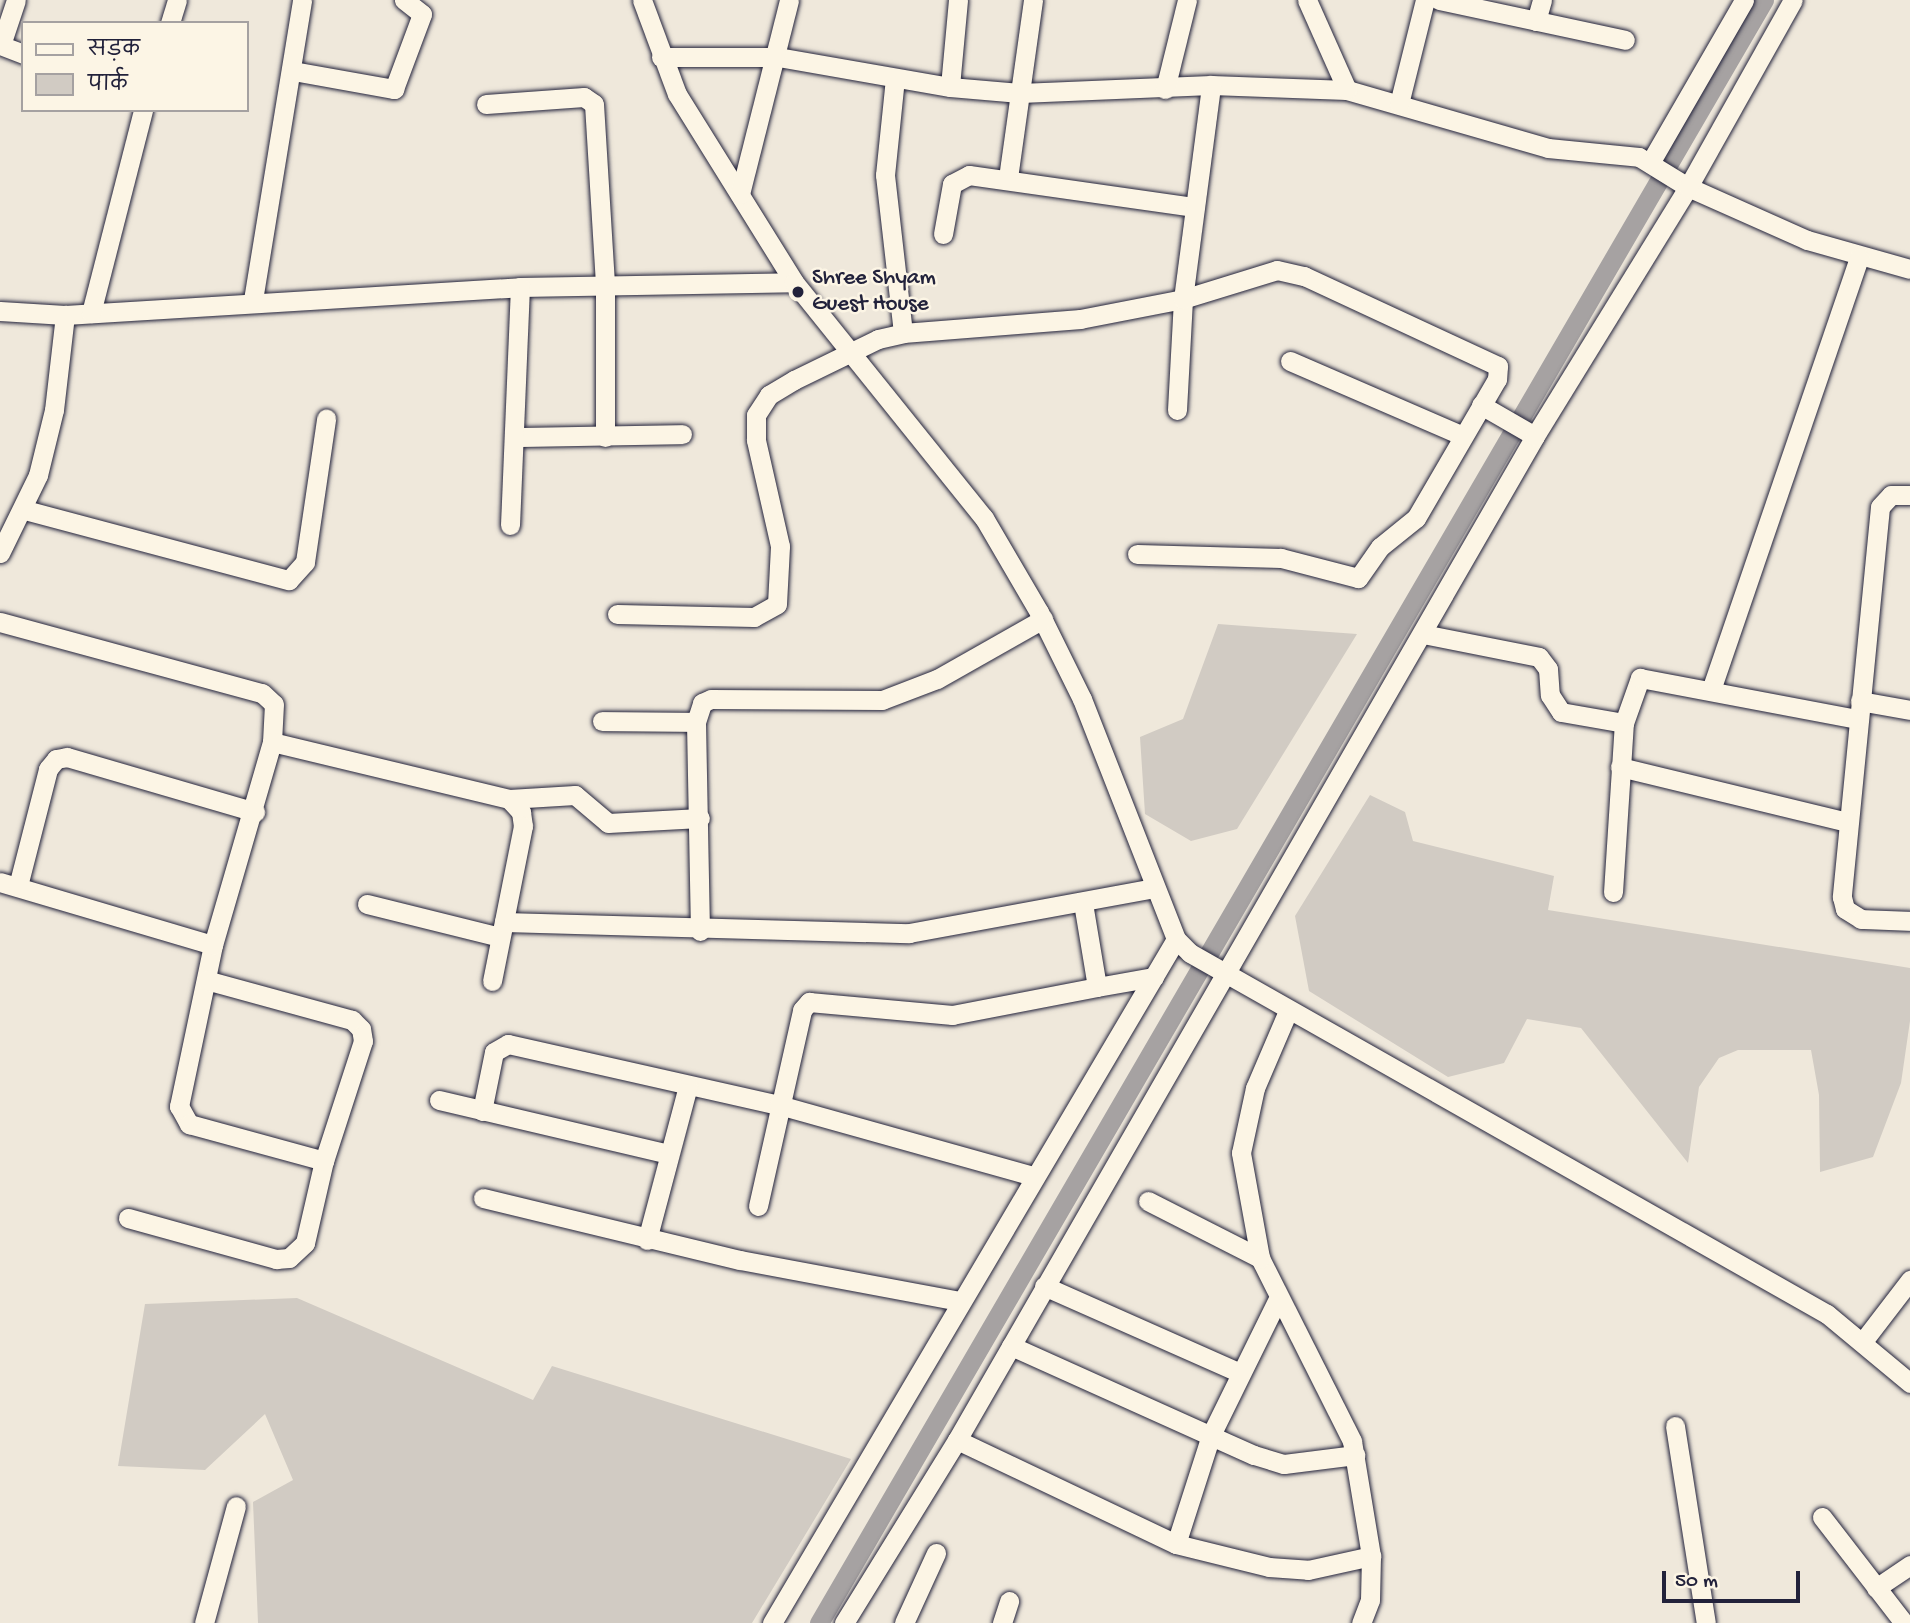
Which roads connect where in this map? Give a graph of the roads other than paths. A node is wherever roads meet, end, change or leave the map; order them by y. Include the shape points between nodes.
1 (16, 0) edge
2 (177, 0) edge
3 (303, 0) edge
4 (404, 0) edge
5 (642, 0) edge
6 (789, 0) edge
7 (958, 0) edge
8 (1033, 0) edge
9 (1187, 0) edge
10 (1307, 0) edge
11 (1425, 0) edge
12 (1439, 0) edge
13 (1542, 0) edge
14 (1744, 0) edge
15 (1793, 0) edge
16 (171, 21) edge
17 (1536, 21) junction
18 (1625, 40) dead end
19 (0, 45) edge
20 (21, 53) edge
21 (661, 57) junction
22 (778, 57) junction
23 (293, 71) junction
24 (895, 79) junction
25 (1210, 85) junction
26 (950, 87) junction
27 (1165, 89) junction
28 (1347, 90) junction
29 (1020, 93) junction
30 (1399, 103) junction
31 (486, 104) dead end
32 (142, 112) edge
33 (1650, 163) junction
34 (1009, 178) junction
35 (1684, 184) junction
36 (740, 194) junction
37 (1195, 207) junction
38 (943, 234) dead end
39 (1858, 258) junction
40 (1910, 270) edge
41 (794, 282) junction
42 (605, 284) junction
43 (520, 287) junction
44 (1183, 299) junction
45 (253, 300) junction
46 (0, 312) edge
47 (91, 313) junction
48 (65, 315) junction
49 (903, 333) junction
50 (851, 352) junction
51 (1290, 361) dead end
52 (1481, 405) junction
53 (1177, 410) dead end
54 (327, 419) dead end
55 (1530, 432) junction
56 (682, 434) dead end
57 (1461, 435) junction
58 (516, 437) junction
59 (606, 438) junction
60 (1910, 495) edge
61 (25, 510) junction
62 (510, 525) dead end
63 (0, 553) edge
64 (1137, 554) dead end
65 (617, 614) dead end
66 (1043, 619) junction
67 (0, 622) edge
68 (1423, 634) junction
69 (1712, 690) junction
70 (1859, 710) junction
71 (1910, 710) edge
72 (601, 721) dead end
73 (696, 722) junction
74 (1624, 723) junction
75 (272, 742) junction
76 (1620, 767) junction
77 (509, 799) junction
78 (255, 813) junction
79 (700, 818) junction
80 (1848, 822) junction
81 (9, 884) edge
82 (1155, 888) junction
83 (1613, 892) dead end
84 (1083, 903) junction
85 (367, 904) dead end
86 (1910, 921) edge
87 (502, 930) junction
88 (700, 931) junction
89 (213, 945) junction
90 (1183, 946) junction
91 (1219, 972) junction
92 (1154, 977) junction
93 (206, 980) junction
94 (492, 981) dead end
95 (1097, 986) junction
96 (1288, 1011) junction
97 (688, 1086) junction
98 (439, 1100) dead end
99 (779, 1105) junction
100 (482, 1111) junction
101 (669, 1154) junction
102 (324, 1161) junction
103 (1033, 1176) junction
104 (483, 1198) dead end
105 (1148, 1201) dead end
106 (758, 1206) dead end
107 (128, 1218) dead end
108 (647, 1240) junction
109 (1260, 1258) junction
110 (1910, 1280) edge
111 (1044, 1286) junction
112 (960, 1301) junction
113 (1277, 1301) junction
114 (1864, 1340) junction
115 (1011, 1346) junction
116 (1238, 1372) junction
117 (1910, 1383) edge
118 (1675, 1426) dead end
119 (1210, 1435) junction
120 (957, 1440) junction
121 (1355, 1455) junction
122 (236, 1506) dead end
123 (1822, 1517) dead end
124 (1176, 1544) junction
125 (936, 1553) dead end
126 (1371, 1556) junction
127 (1910, 1565) edge
128 (1876, 1588) junction
129 (1009, 1601) dead end
130 (1901, 1621) edge
131 (204, 1623) edge
132 (772, 1623) edge
133 (844, 1623) edge
134 (904, 1623) edge
135 (1002, 1623) edge
136 (1362, 1623) edge
137 (1706, 1623) edge

1 - 19 street
2 - 16 street
3 - 23 street
4 - 23 street via 422,14 394,89
5 - 21 street
6 - 22 street
7 - 26 street
8 - 29 street
9 - 27 street
10 - 28 street
11 - 30 street
12 - 17 street
13 - 17 street
14 - 33 street
15 - 35 street
17 - 18 street
19 - 20 street
21 - 22 street
21 - 36 street
22 - 24 street
22 - 36 street
23 - 45 street
24 - 26 street
24 - 49 street via 885,175
25 - 27 street
25 - 28 street
25 - 37 street
26 - 29 street
27 - 29 street
28 - 30 street
29 - 34 street
30 - 33 street via 1528,144 1629,154
31 - 42 street via 583,97 594,104
32 - 47 street
33 - 35 street
34 - 37 street
34 - 38 street via 959,177 952,184
35 - 39 street
35 - 55 street
36 - 41 street
37 - 44 street
39 - 40 street
39 - 69 street
41 - 42 street
41 - 50 street
42 - 43 street
42 - 59 street
43 - 45 street
43 - 58 street
44 - 49 street via 1056,323
44 - 52 street via 1247,275 1277,270 1304,276 1492,361 1499,373
44 - 53 street
45 - 47 street
46 - 48 street
47 - 48 street
48 - 61 street via 54,410
49 - 50 street
50 - 65 street via 769,395 756,415 756,440 780,546 777,604 754,617
50 - 66 street via 984,518
51 - 57 street
52 - 55 street
52 - 57 street
54 - 61 street via 305,562 289,580
55 - 68 street
56 - 59 street
57 - 64 street via 1416,518 1380,547 1358,578 1293,559
58 - 59 street
58 - 62 street
60 - 70 street via 1891,495 1880,508
61 - 63 street
66 - 73 street via 909,692 852,702 711,699 697,711
66 - 82 street via 1082,699
67 - 75 street via 262,694 274,704
68 - 74 street via 1539,657 1548,669 1550,695 1561,712
68 - 91 street
69 - 70 street
69 - 74 street via 1640,678
70 - 71 street
70 - 80 street
72 - 73 street
73 - 79 street
74 - 76 street
75 - 77 street
75 - 78 street
76 - 80 street
76 - 83 street
77 - 79 street via 575,795 608,823
77 - 87 street via 521,811 523,826
78 - 81 street via 67,757 57,759 48,769
78 - 89 street
79 - 88 street
80 - 86 street via 1845,909 1861,919
81 - 89 street
82 - 84 street
82 - 90 street
84 - 88 street via 909,933
84 - 95 street
85 - 87 street
87 - 88 street
87 - 94 street
89 - 93 street
90 - 91 street
90 - 92 street
91 - 96 street
91 - 111 street
92 - 95 street
92 - 103 street
93 - 102 street via 181,1116 189,1124
93 - 102 street via 352,1020 361,1029 363,1041
95 - 99 street via 952,1015 808,1002 802,1010
96 - 109 street via 1245,1120 1241,1153
96 - 114 street
97 - 99 street
97 - 100 street via 508,1044 494,1052
97 - 101 street
98 - 100 street
99 - 103 street
99 - 106 street
100 - 101 street
101 - 108 street
102 - 107 street via 305,1243 289,1258 276,1259
103 - 112 street
104 - 108 street
105 - 109 street
108 - 112 street
109 - 113 street
110 - 114 street
111 - 115 street
111 - 116 street
112 - 132 street
113 - 116 street
113 - 121 street via 1336,1404
114 - 117 street
115 - 119 street
115 - 120 street
116 - 119 street
118 - 137 street
119 - 121 street via 1284,1464
119 - 124 street
120 - 124 street
120 - 133 street
121 - 126 street
122 - 131 street
123 - 128 street
124 - 126 street via 1269,1567 1308,1570
125 - 134 street
126 - 136 street via 1370,1600
127 - 128 street
128 - 130 street
129 - 135 street

